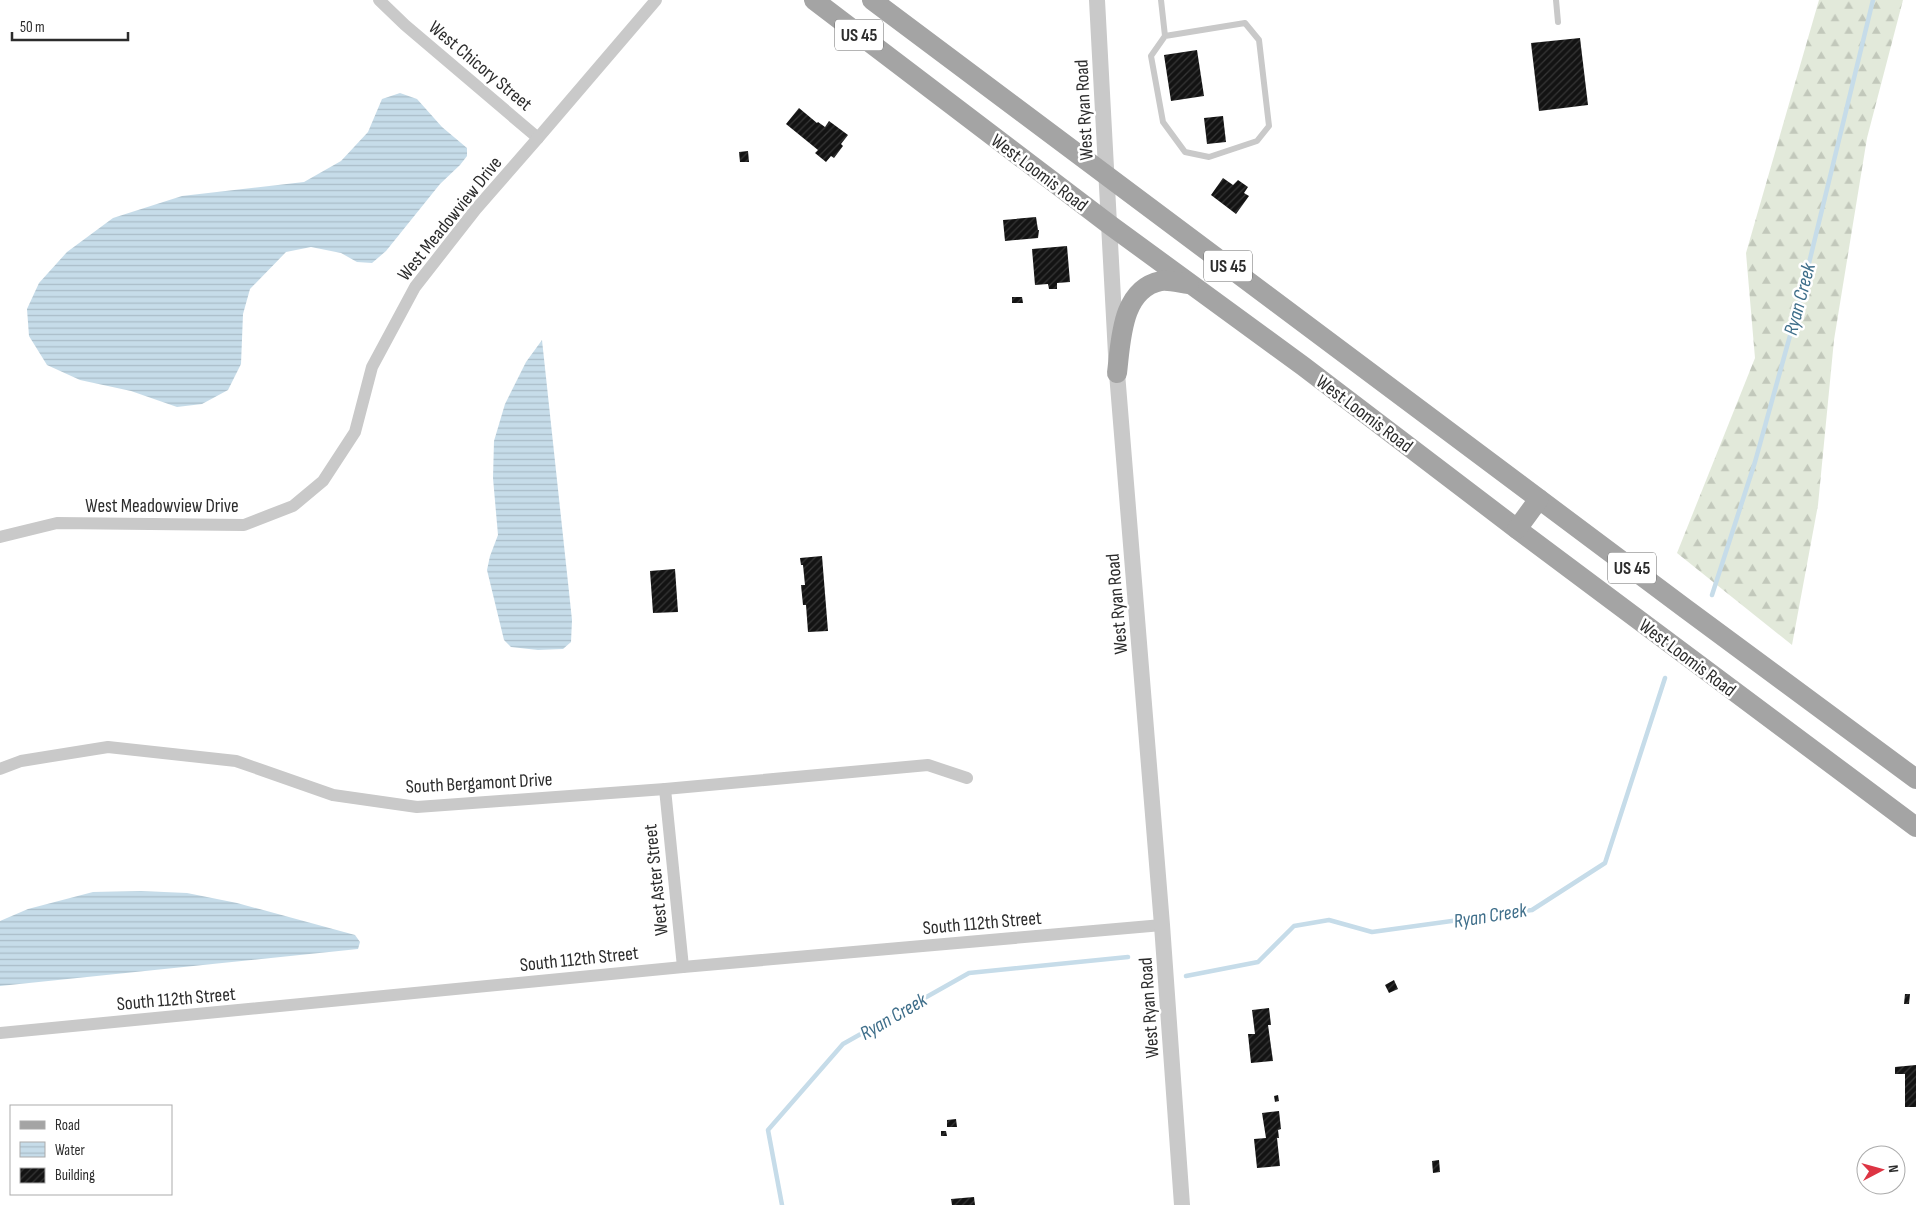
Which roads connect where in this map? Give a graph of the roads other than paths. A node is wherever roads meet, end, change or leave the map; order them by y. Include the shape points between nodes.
1 (378, 0) edge
2 (656, 0) edge
3 (872, 0) edge
4 (1097, 0) edge
5 (1161, 0) edge
6 (1556, 0) edge
7 (823, 3) edge
8 (1558, 22) dead end
9 (1164, 36) junction
10 (538, 138) junction
11 (1106, 176) junction
12 (1110, 225) junction
13 (1190, 284) junction
14 (1117, 373) junction
15 (1539, 499) junction
16 (1517, 529) junction
17 (0, 537) edge
18 (0, 769) edge
19 (967, 778) dead end
20 (1916, 779) edge
21 (665, 789) junction
22 (1916, 827) edge
23 (1162, 925) junction
24 (682, 967) junction
25 (0, 1033) edge
26 (1182, 1205) edge

1 - 10 street, West Chicory Street
2 - 10 street, West Meadowview Drive
3 - 11 main road, West Loomis Road / US 45
4 - 11 street, West Ryan Road
5 - 9 lane
6 - 8 lane
7 - 12 main road, West Loomis Road / US 45
9 - 9 lane via 1151,56 1163,122 1185,152 1209,157 1257,141 1269,126 1259,40 1245,23
10 - 17 street, West Meadowview Drive via 476,208 415,286 372,367 355,432 324,481 293,506 244,525 57,523
11 - 12 street, West Ryan Road
11 - 15 main road, West Loomis Road / US 45
12 - 13 main road, West Loomis Road / US 45
12 - 14 street, West Ryan Road
13 - 14 main road via 1164,280 1145,288 1131,302 1124,323
13 - 16 main road, West Loomis Road / US 45
14 - 23 street, West Ryan Road
15 - 16 main road
15 - 20 main road, West Loomis Road / US 45
16 - 22 main road, West Loomis Road / US 45
18 - 21 street, South Bergamont Drive via 21,761 108,747 236,761 333,795 416,807
19 - 21 street, South Bergamont Drive via 928,765
21 - 24 street, West Aster Street
23 - 24 street, South 112th Street
23 - 26 street, West Ryan Road
24 - 25 street, South 112th Street

